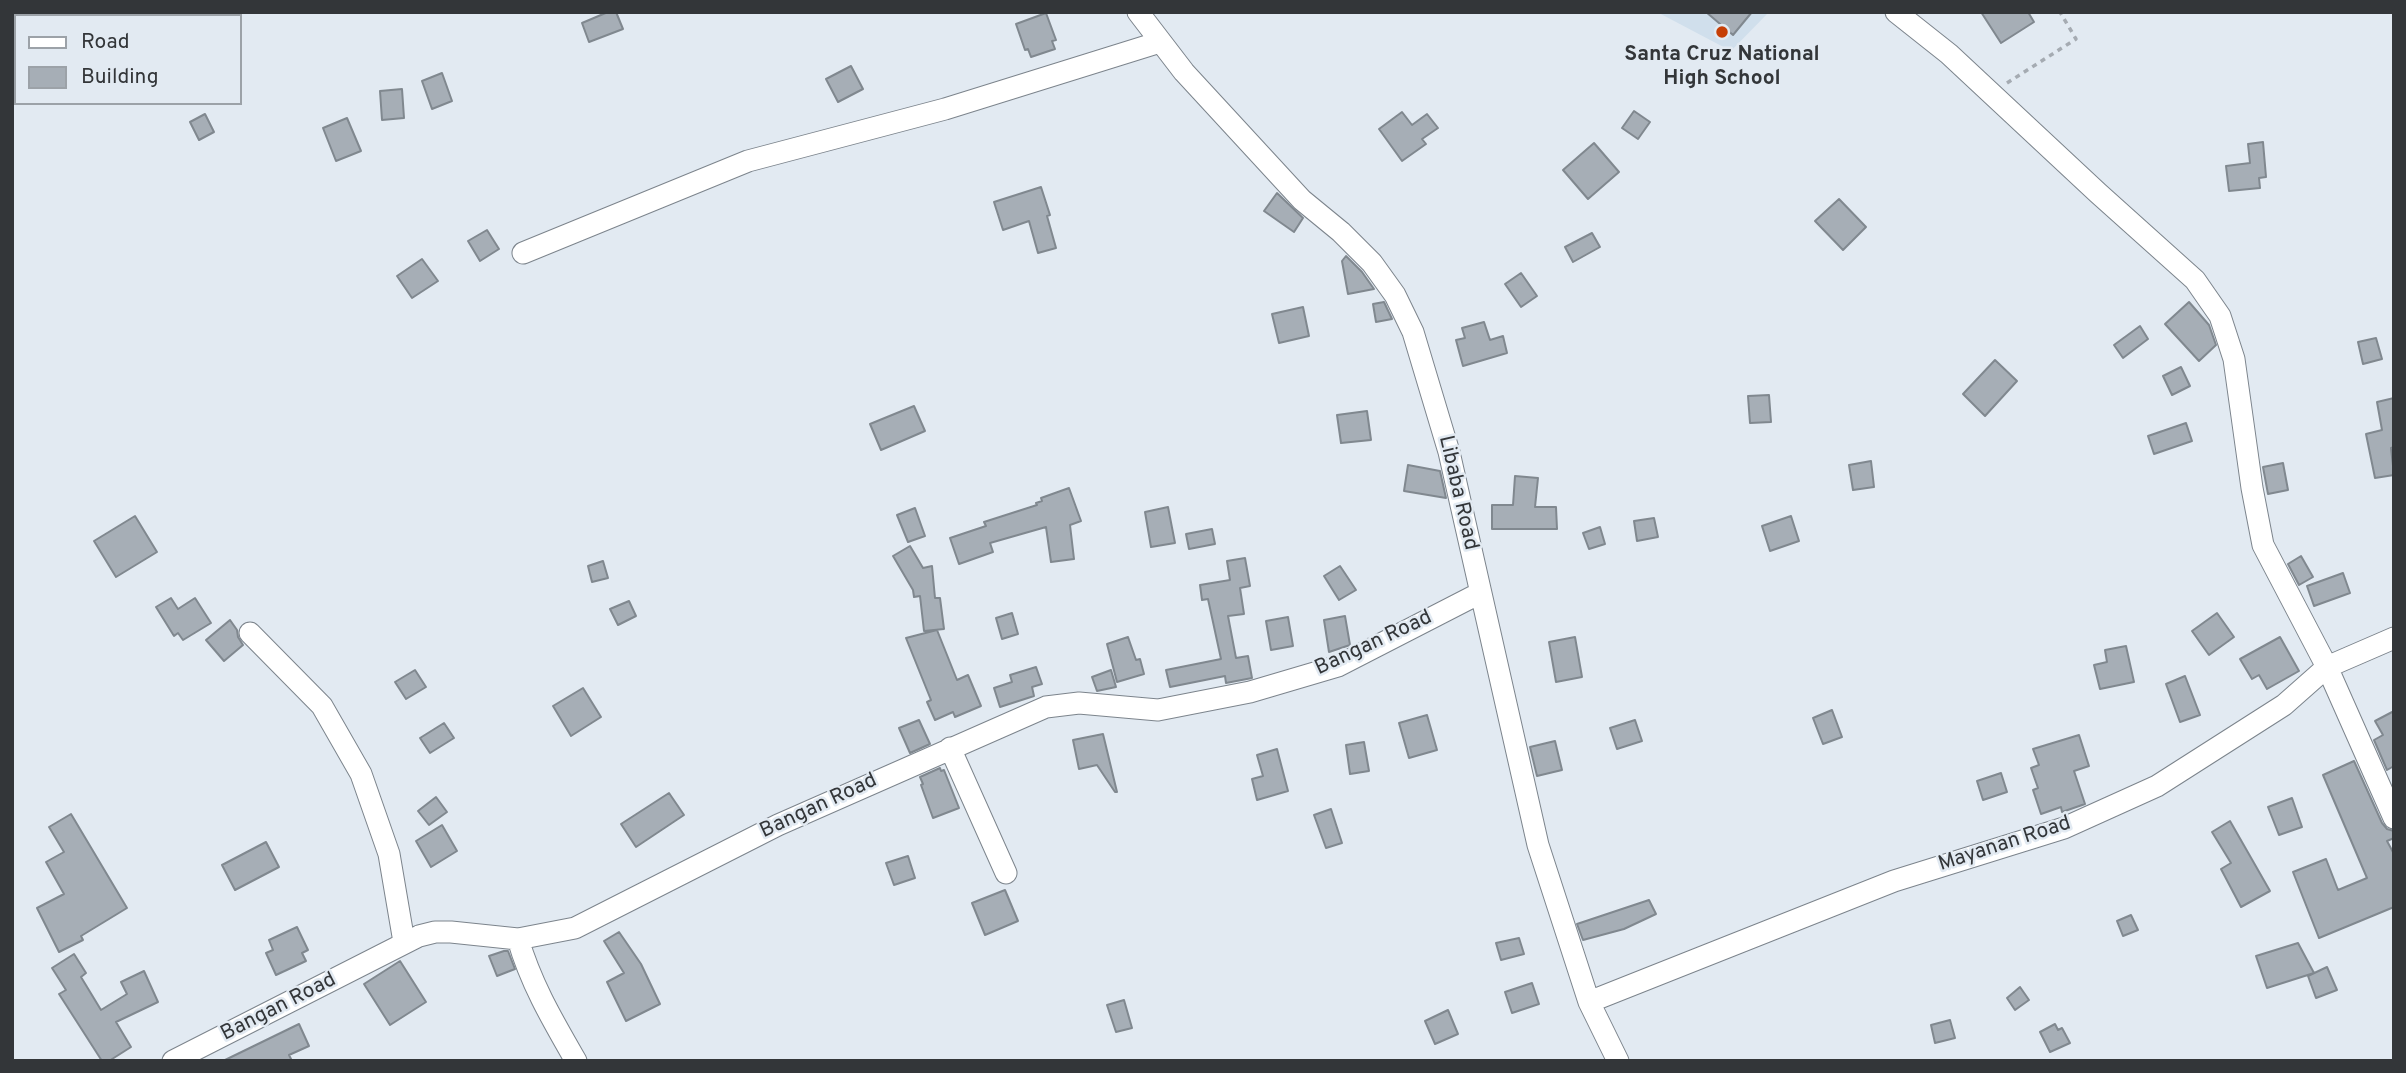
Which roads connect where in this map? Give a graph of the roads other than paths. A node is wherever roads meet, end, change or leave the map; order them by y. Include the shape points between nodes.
1 (1138, 12) edge
2 (1896, 12) edge
3 (1160, 42) junction
4 (523, 253) dead end
5 (1480, 593) junction
6 (250, 633) dead end
7 (2394, 638) edge
8 (2327, 667) junction
9 (950, 748) junction
10 (2394, 818) edge
11 (1006, 873) dead end
12 (517, 940) junction
13 (404, 942) junction
14 (1589, 1002) junction
15 (173, 1061) edge
16 (576, 1061) edge
17 (1618, 1061) edge

1 - 3 street, Libaba Road
2 - 8 street via 1949,54 2195,280 2220,316 2234,359 2263,545
3 - 4 street via 945,109 748,161
3 - 5 street, Libaba Road via 1302,200 1372,263 1395,295 1413,332 1449,452
5 - 9 street, Bangan Road via 1338,666 1262,689 1158,710 1079,703 1046,707
5 - 14 street, Libaba Road via 1538,845
6 - 13 street via 322,706 361,774 389,854
7 - 8 street, Mayanan Road
8 - 10 street
8 - 14 street, Mayanan Road via 2284,705 2157,786 2064,828 1894,881
9 - 11 street
9 - 12 street, Bangan Road via 778,825 575,928
12 - 13 street, Bangan Road via 435,932
12 - 16 street via 540,1000
13 - 15 street, Bangan Road
14 - 17 street, Libaba Road

